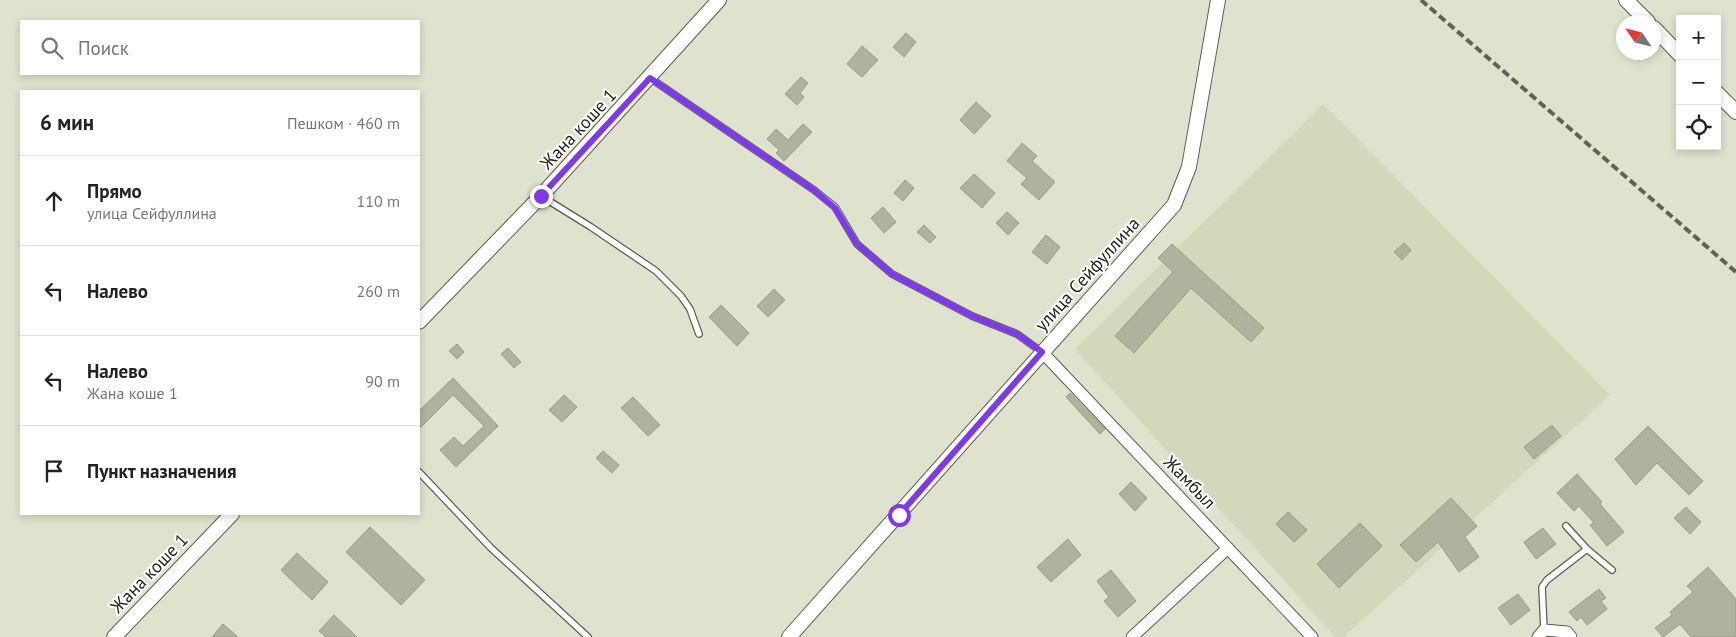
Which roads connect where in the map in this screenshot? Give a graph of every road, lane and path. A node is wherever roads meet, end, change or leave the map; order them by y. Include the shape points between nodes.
1 (718, 0) edge
2 (1218, 0) edge
3 (1626, 0) edge
4 (1641, 15) edge
5 (1661, 35) edge
6 (1676, 51) edge
7 (650, 78) junction
8 (1721, 97) edge
9 (1736, 112) edge
10 (541, 196) junction
11 (420, 321) edge
12 (698, 334) dead end
13 (1042, 352) junction
14 (420, 473) edge
15 (231, 515) edge
16 (1566, 526) dead end
17 (1228, 548) junction
18 (1587, 549) junction
19 (1612, 570) dead end
20 (1541, 634) edge
21 (114, 637) edge
22 (588, 637) edge
23 (789, 637) edge
24 (1132, 637) edge
25 (1312, 637) edge
26 (1571, 637) edge

1 - 7 street, Жана коше 1
2 - 13 street, улица Сейфуллина via 1189,167 1174,205
3 - 4 street
5 - 6 street
7 - 10 street, Жана коше 1
7 - 13 lane via 814,190 835,208 857,244 892,274 972,316 1017,334
8 - 9 street
10 - 11 street, Жана коше 1
10 - 12 lane via 656,271 690,309
13 - 17 street, Жамбыл
13 - 23 street, улица Сейфуллина
14 - 22 lane via 491,548
15 - 21 street, Жана коше 1
16 - 18 lane
17 - 24 street
17 - 25 street, Жамбыл
18 - 19 lane
18 - 20 lane via 1542,587
20 - 26 street via 1566,632

